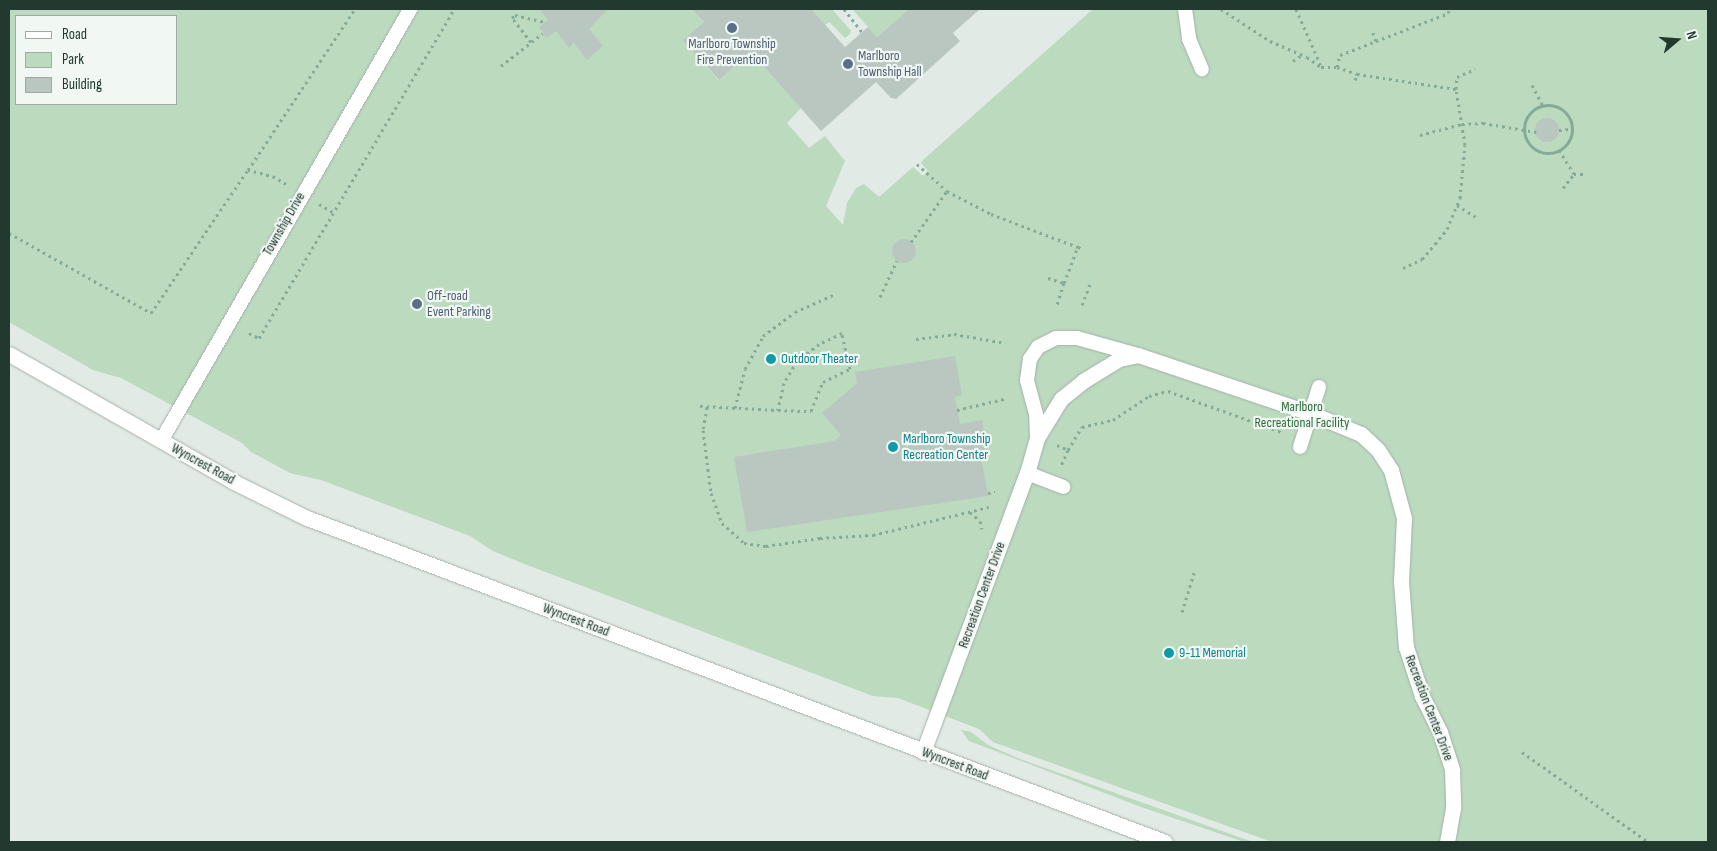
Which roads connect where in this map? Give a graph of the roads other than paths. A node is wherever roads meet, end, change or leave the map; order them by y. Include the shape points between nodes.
1 (410, 9) edge
2 (1185, 9) edge
3 (1202, 68) dead end
4 (9, 354) edge
5 (1138, 355) junction
6 (1319, 387) dead end
7 (1310, 413) junction
8 (1037, 438) junction
9 (162, 441) junction
10 (1301, 444) road end
11 (1028, 472) junction
12 (1063, 487) dead end
13 (923, 752) junction
14 (1165, 842) edge
15 (1447, 842) edge

1 - 9 lane, Township Drive
2 - 3 lane via 1188,39
4 - 9 street, Wyncrest Road
5 - 7 street, Recreation Center Drive
5 - 8 street, Recreation Center Drive via 1119,359 1082,380 1061,399
5 - 8 lane, Recreation Center Drive via 1077,338 1056,338 1038,347 1030,359 1027,380 1036,414
6 - 7 lane
7 - 10 lane
7 - 15 street, Recreation Center Drive via 1360,434 1378,450 1391,470 1404,518 1401,581 1406,647 1452,770 1454,808
8 - 11 street, Recreation Center Drive
9 - 13 street, Wyncrest Road via 307,518
11 - 12 lane
11 - 13 street, Recreation Center Drive
13 - 14 street, Wyncrest Road

